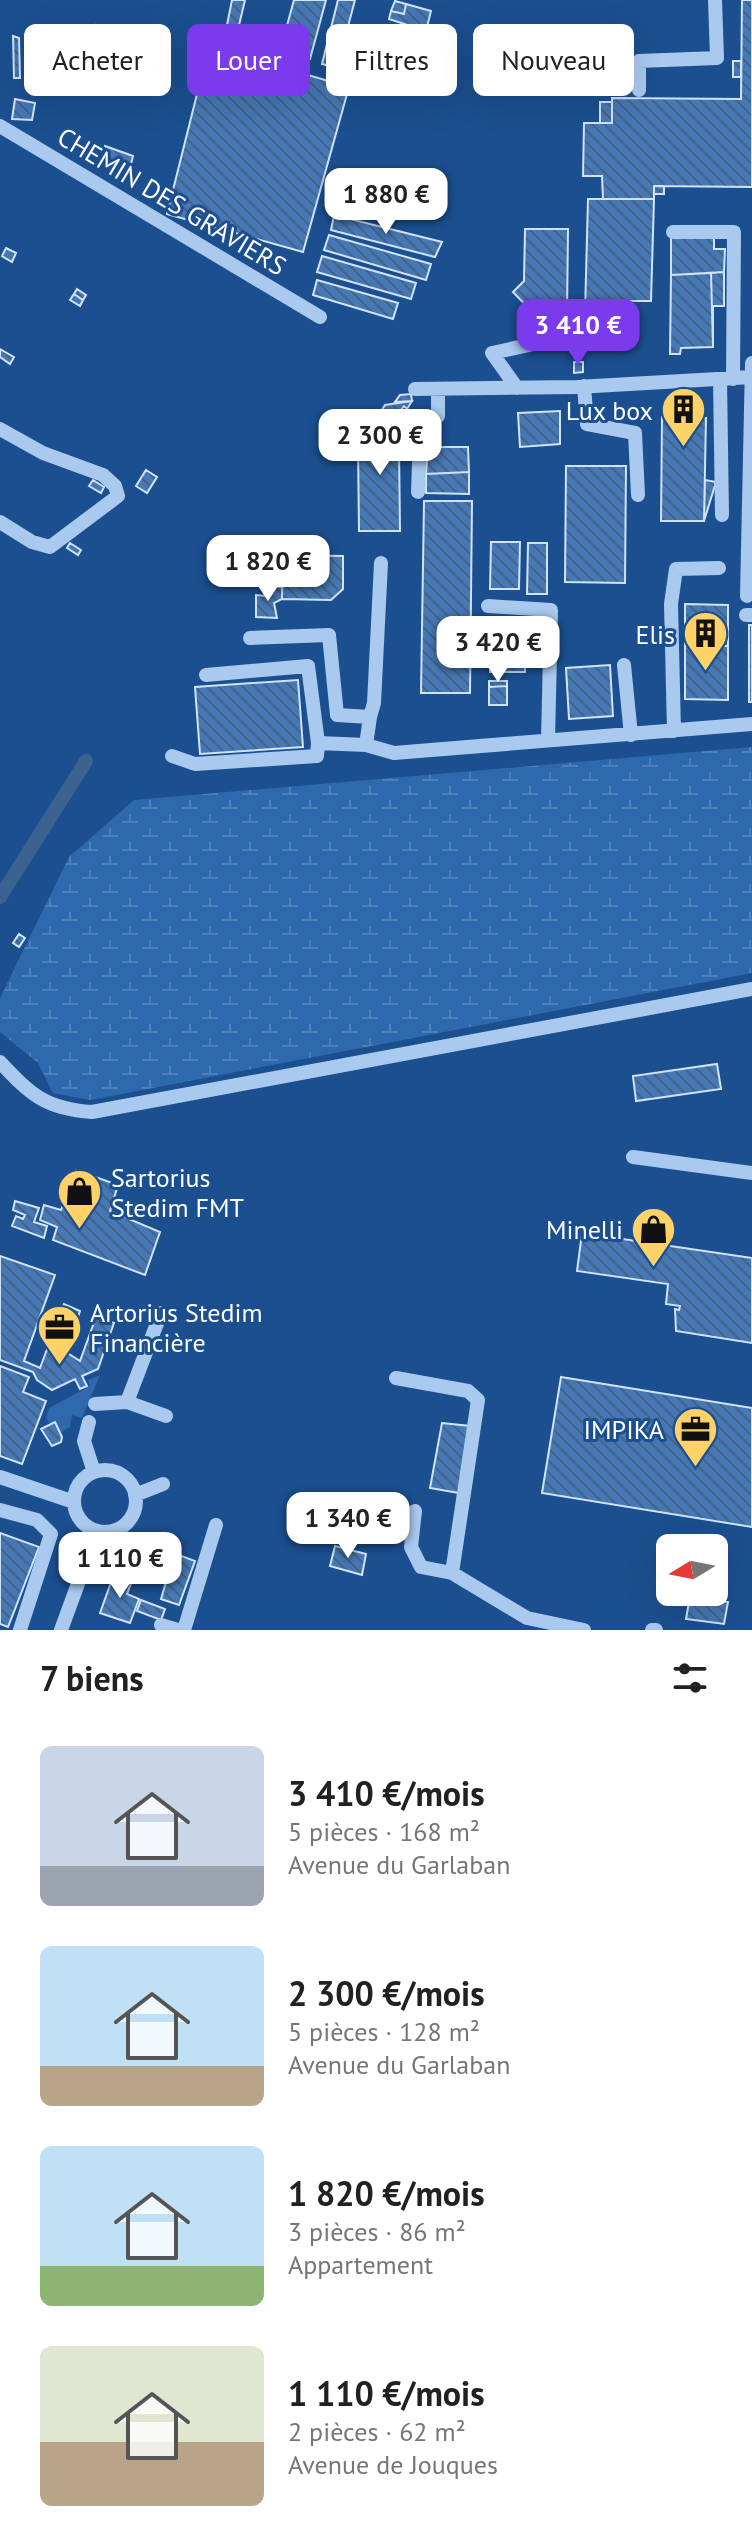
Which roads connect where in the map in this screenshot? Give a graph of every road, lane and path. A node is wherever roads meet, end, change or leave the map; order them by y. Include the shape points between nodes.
1 (715, 0) edge
2 (639, 90) dead end
3 (0, 126) edge
4 (673, 232) dead end
5 (320, 317) dead end
6 (565, 337) dead end
7 (751, 373) edge
8 (726, 379) junction
9 (584, 386) junction
10 (517, 388) junction
11 (415, 389) dead end
12 (438, 389) junction
13 (0, 429) edge
14 (418, 492) dead end
15 (638, 495) dead end
16 (750, 508) edge
17 (722, 515) dead end
18 (0, 522) edge
19 (381, 563) dead end
20 (719, 568) dead end
21 (747, 596) dead end
22 (488, 606) dead end
23 (250, 638) dead end
24 (624, 665) dead end
25 (206, 675) dead end
26 (370, 717) junction
27 (752, 724) edge
28 (674, 731) junction
29 (631, 735) junction
30 (548, 740) junction
31 (318, 743) junction
32 (366, 745) junction
33 (172, 756) dead end
34 (752, 989) edge
35 (0, 1062) edge
36 (633, 1157) dead end
37 (752, 1173) edge
38 (161, 1313) dead end
39 (396, 1378) dead end
40 (127, 1402) junction
41 (95, 1404) dead end
42 (166, 1416) dead end
43 (89, 1422) dead end
44 (94, 1472) junction
45 (0, 1477) edge
46 (163, 1484) dead end
47 (135, 1495) junction
48 (74, 1502) junction
49 (0, 1510) edge
50 (415, 1511) dead end
51 (216, 1525) dead end
52 (97, 1532) junction
53 (452, 1573) junction
54 (161, 1625) dead end
55 (67, 1628) edge
56 (20, 1630) edge
57 (181, 1630) edge
58 (584, 1630) edge

1 - 2 street via 717,58 639,61
3 - 5 street, CHEMIN DES GRAVIERS
4 - 8 street via 734,232
6 - 10 street via 492,353
7 - 8 street
7 - 16 street
8 - 9 street
8 - 17 street
9 - 10 street
9 - 15 street via 587,424 635,433
10 - 12 street
11 - 12 street
12 - 14 street via 438,416 420,435
13 - 18 street via 43,453 103,475 118,496 50,547
16 - 21 street
19 - 26 street
20 - 28 street via 676,569 671,604
22 - 30 street via 551,610
23 - 26 street via 329,635 337,715
24 - 29 street
25 - 31 street via 308,666
26 - 32 street
27 - 28 street
28 - 29 street
29 - 30 street
30 - 32 street via 394,753
31 - 32 street
31 - 33 street via 317,756 195,764
34 - 35 street via 92,1112 66,1111 32,1097
36 - 37 street
38 - 40 street
39 - 53 street via 468,1391 478,1400
40 - 41 street
40 - 42 street
43 - 44 street via 84,1441
44 - 47 street via 118,1473
44 - 48 street via 78,1486
45 - 48 street
46 - 47 street
47 - 52 street via 135,1511 125,1525
48 - 52 street via 78,1516
49 - 56 street via 37,1520 51,1534
50 - 53 street via 411,1547 421,1567
51 - 57 street
52 - 55 street
53 - 58 street via 527,1618
54 - 57 street

